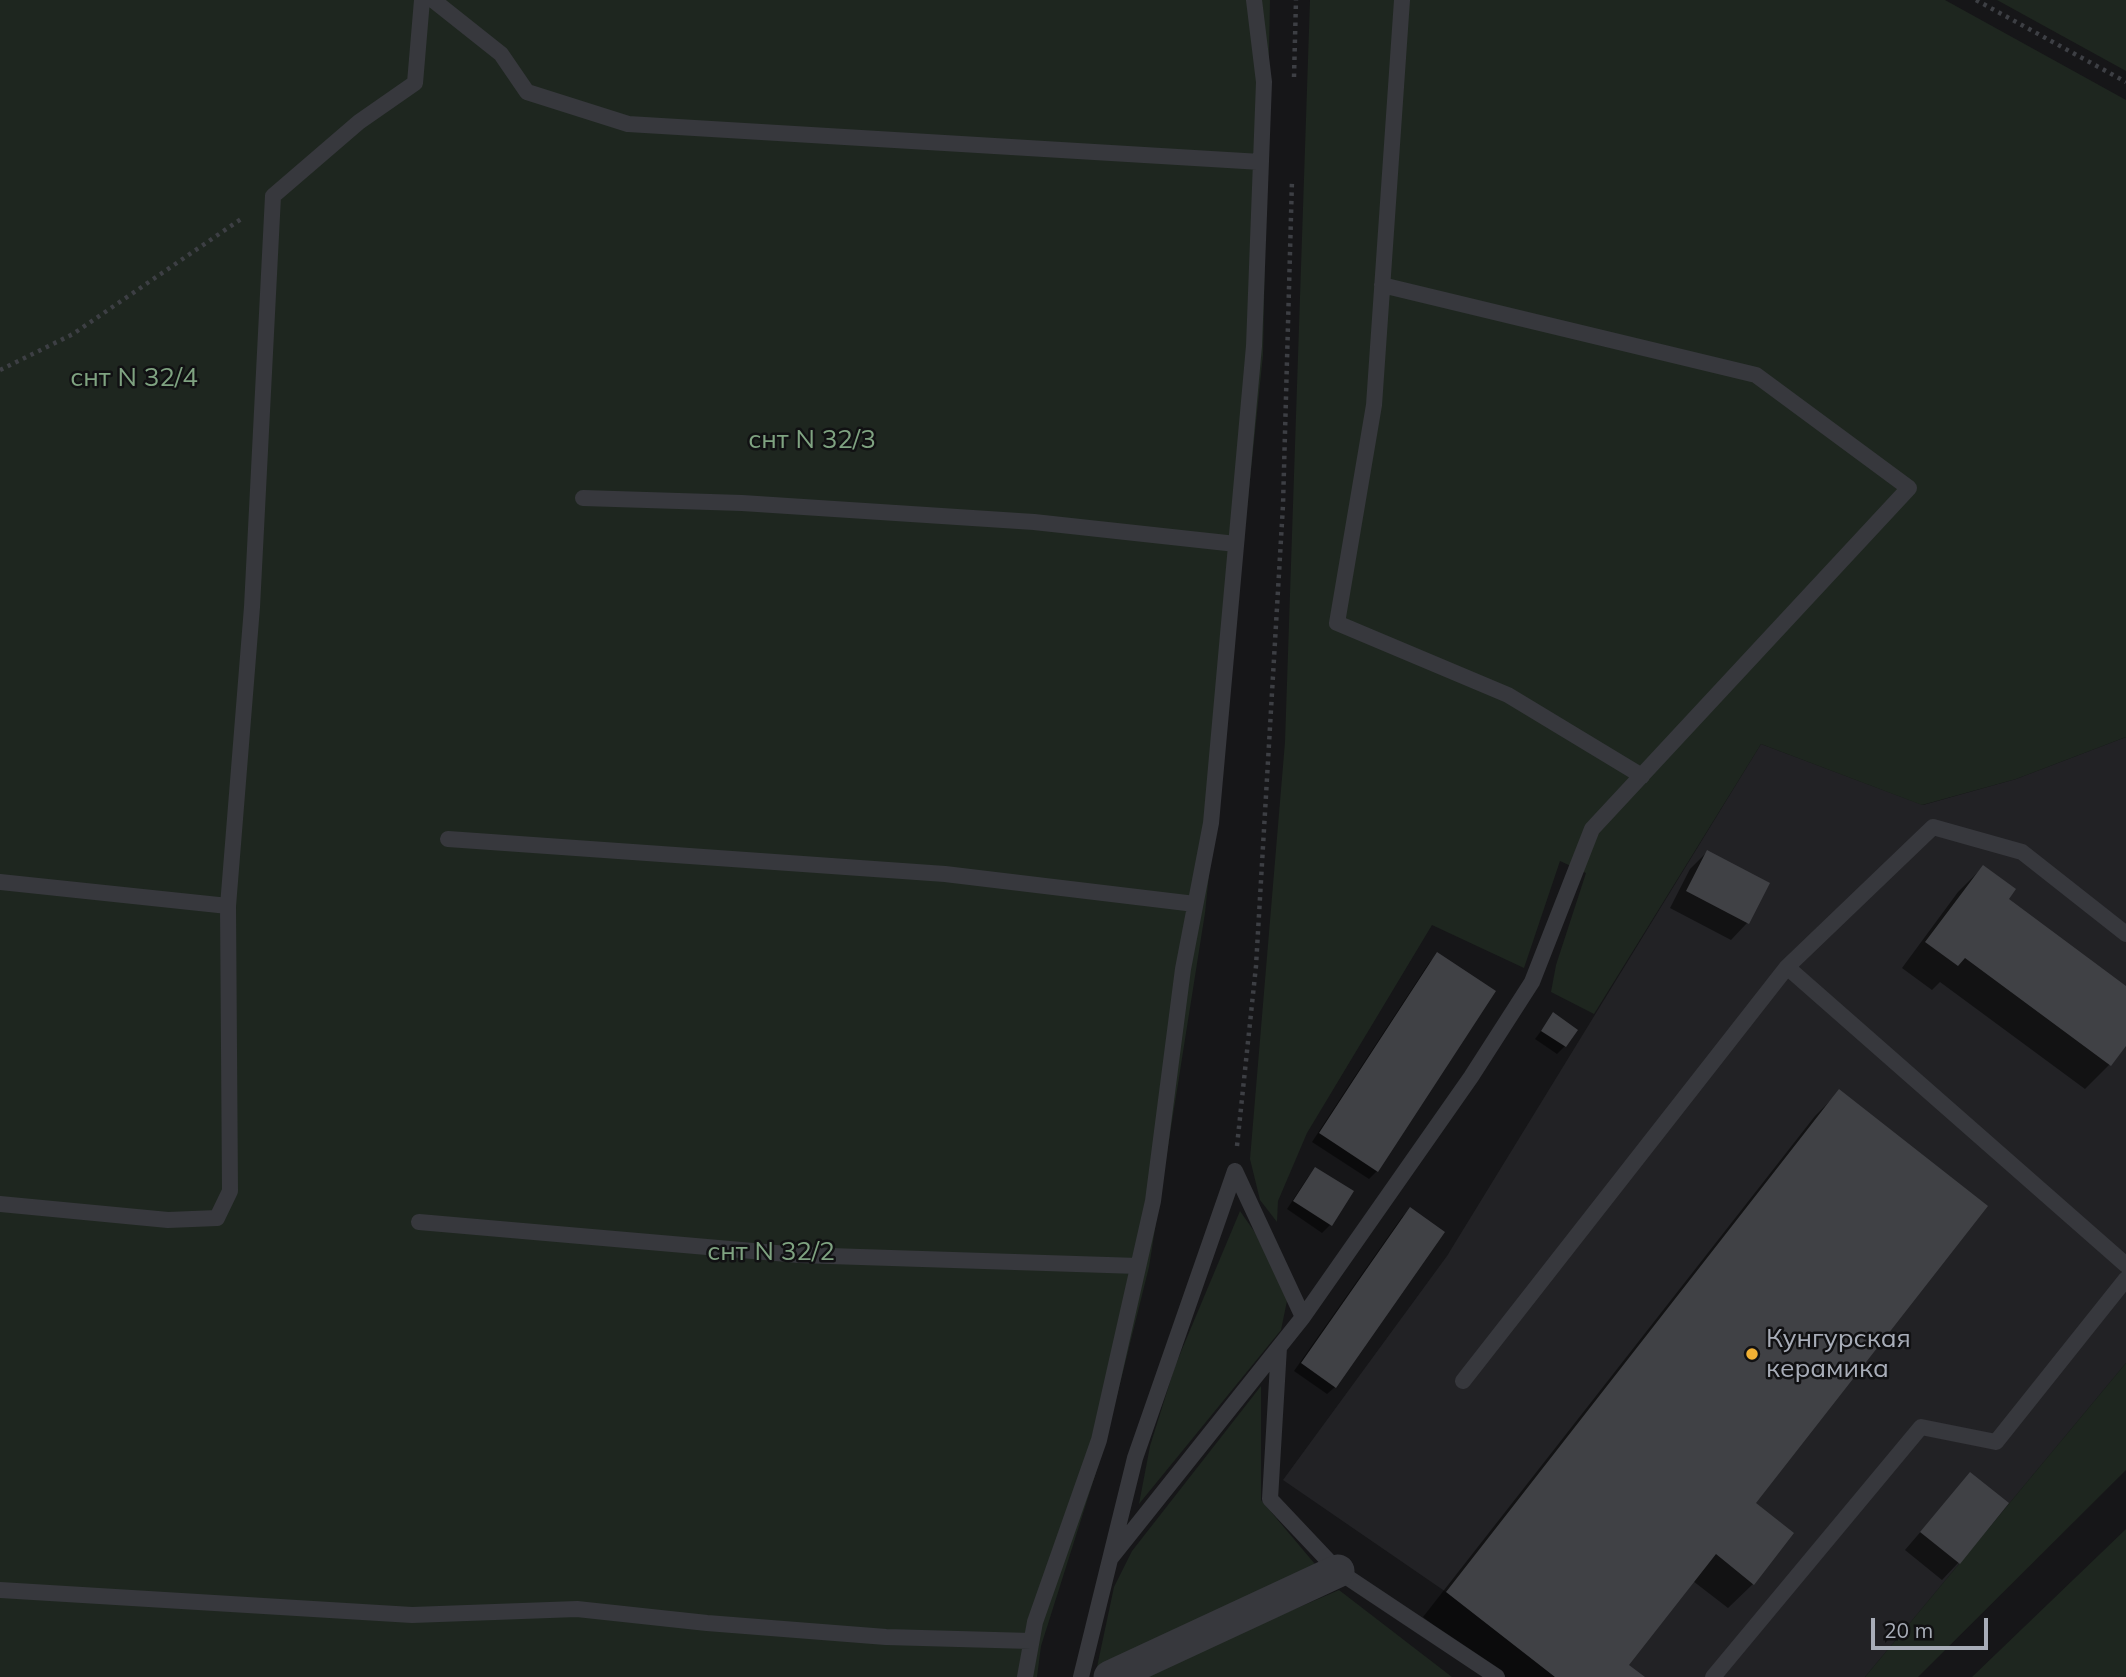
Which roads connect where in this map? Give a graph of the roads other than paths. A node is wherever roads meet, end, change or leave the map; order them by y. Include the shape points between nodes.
1 (422, 0) edge
2 (433, 0) edge
3 (1254, 0) edge
4 (1402, 0) edge
5 (1261, 162) junction
6 (1382, 285) junction
7 (583, 498) dead end
8 (1236, 544) junction
9 (1642, 776) junction
10 (447, 839) dead end
11 (0, 882) edge
12 (1195, 904) junction
13 (228, 906) junction
14 (2126, 934) edge
15 (1787, 967) junction
16 (0, 1204) edge
17 (419, 1222) dead end
18 (2126, 1265) edge
19 (1138, 1266) junction
20 (2126, 1279) edge
21 (1303, 1317) junction
22 (1279, 1347) junction
23 (1463, 1381) dead end
24 (1110, 1559) junction
25 (1338, 1571) junction
26 (0, 1590) edge
27 (1031, 1641) junction
28 (1025, 1677) edge
29 (1081, 1677) edge
30 (1110, 1677) edge
31 (1497, 1677) edge
32 (1713, 1677) edge

1 - 13 lane via 415,83 359,122 273,196 252,607
2 - 5 lane via 501,54 527,92 628,124
3 - 5 lane via 1264,82
4 - 6 lane
5 - 8 lane via 1254,346
6 - 9 lane via 1374,405 1337,623 1508,695
6 - 9 lane via 1756,375 1909,488
7 - 8 lane via 1034,522
8 - 12 lane via 1211,823
9 - 21 lane via 1592,829 1532,982
10 - 12 lane via 945,874
11 - 13 lane
12 - 19 lane via 1182,969 1153,1202
13 - 16 lane via 230,1191 217,1218 168,1220
14 - 15 lane via 2022,852 1933,827
15 - 18 lane
15 - 23 lane
17 - 19 lane via 799,1255
19 - 27 lane via 1099,1440
20 - 32 lane via 1996,1442 1921,1427
21 - 22 lane
21 - 24 lane via 1235,1171 1135,1458
22 - 24 lane
22 - 25 lane via 1270,1499
24 - 29 lane
25 - 30 street
25 - 31 lane
26 - 27 lane via 412,1615 576,1609 886,1637
27 - 28 lane

